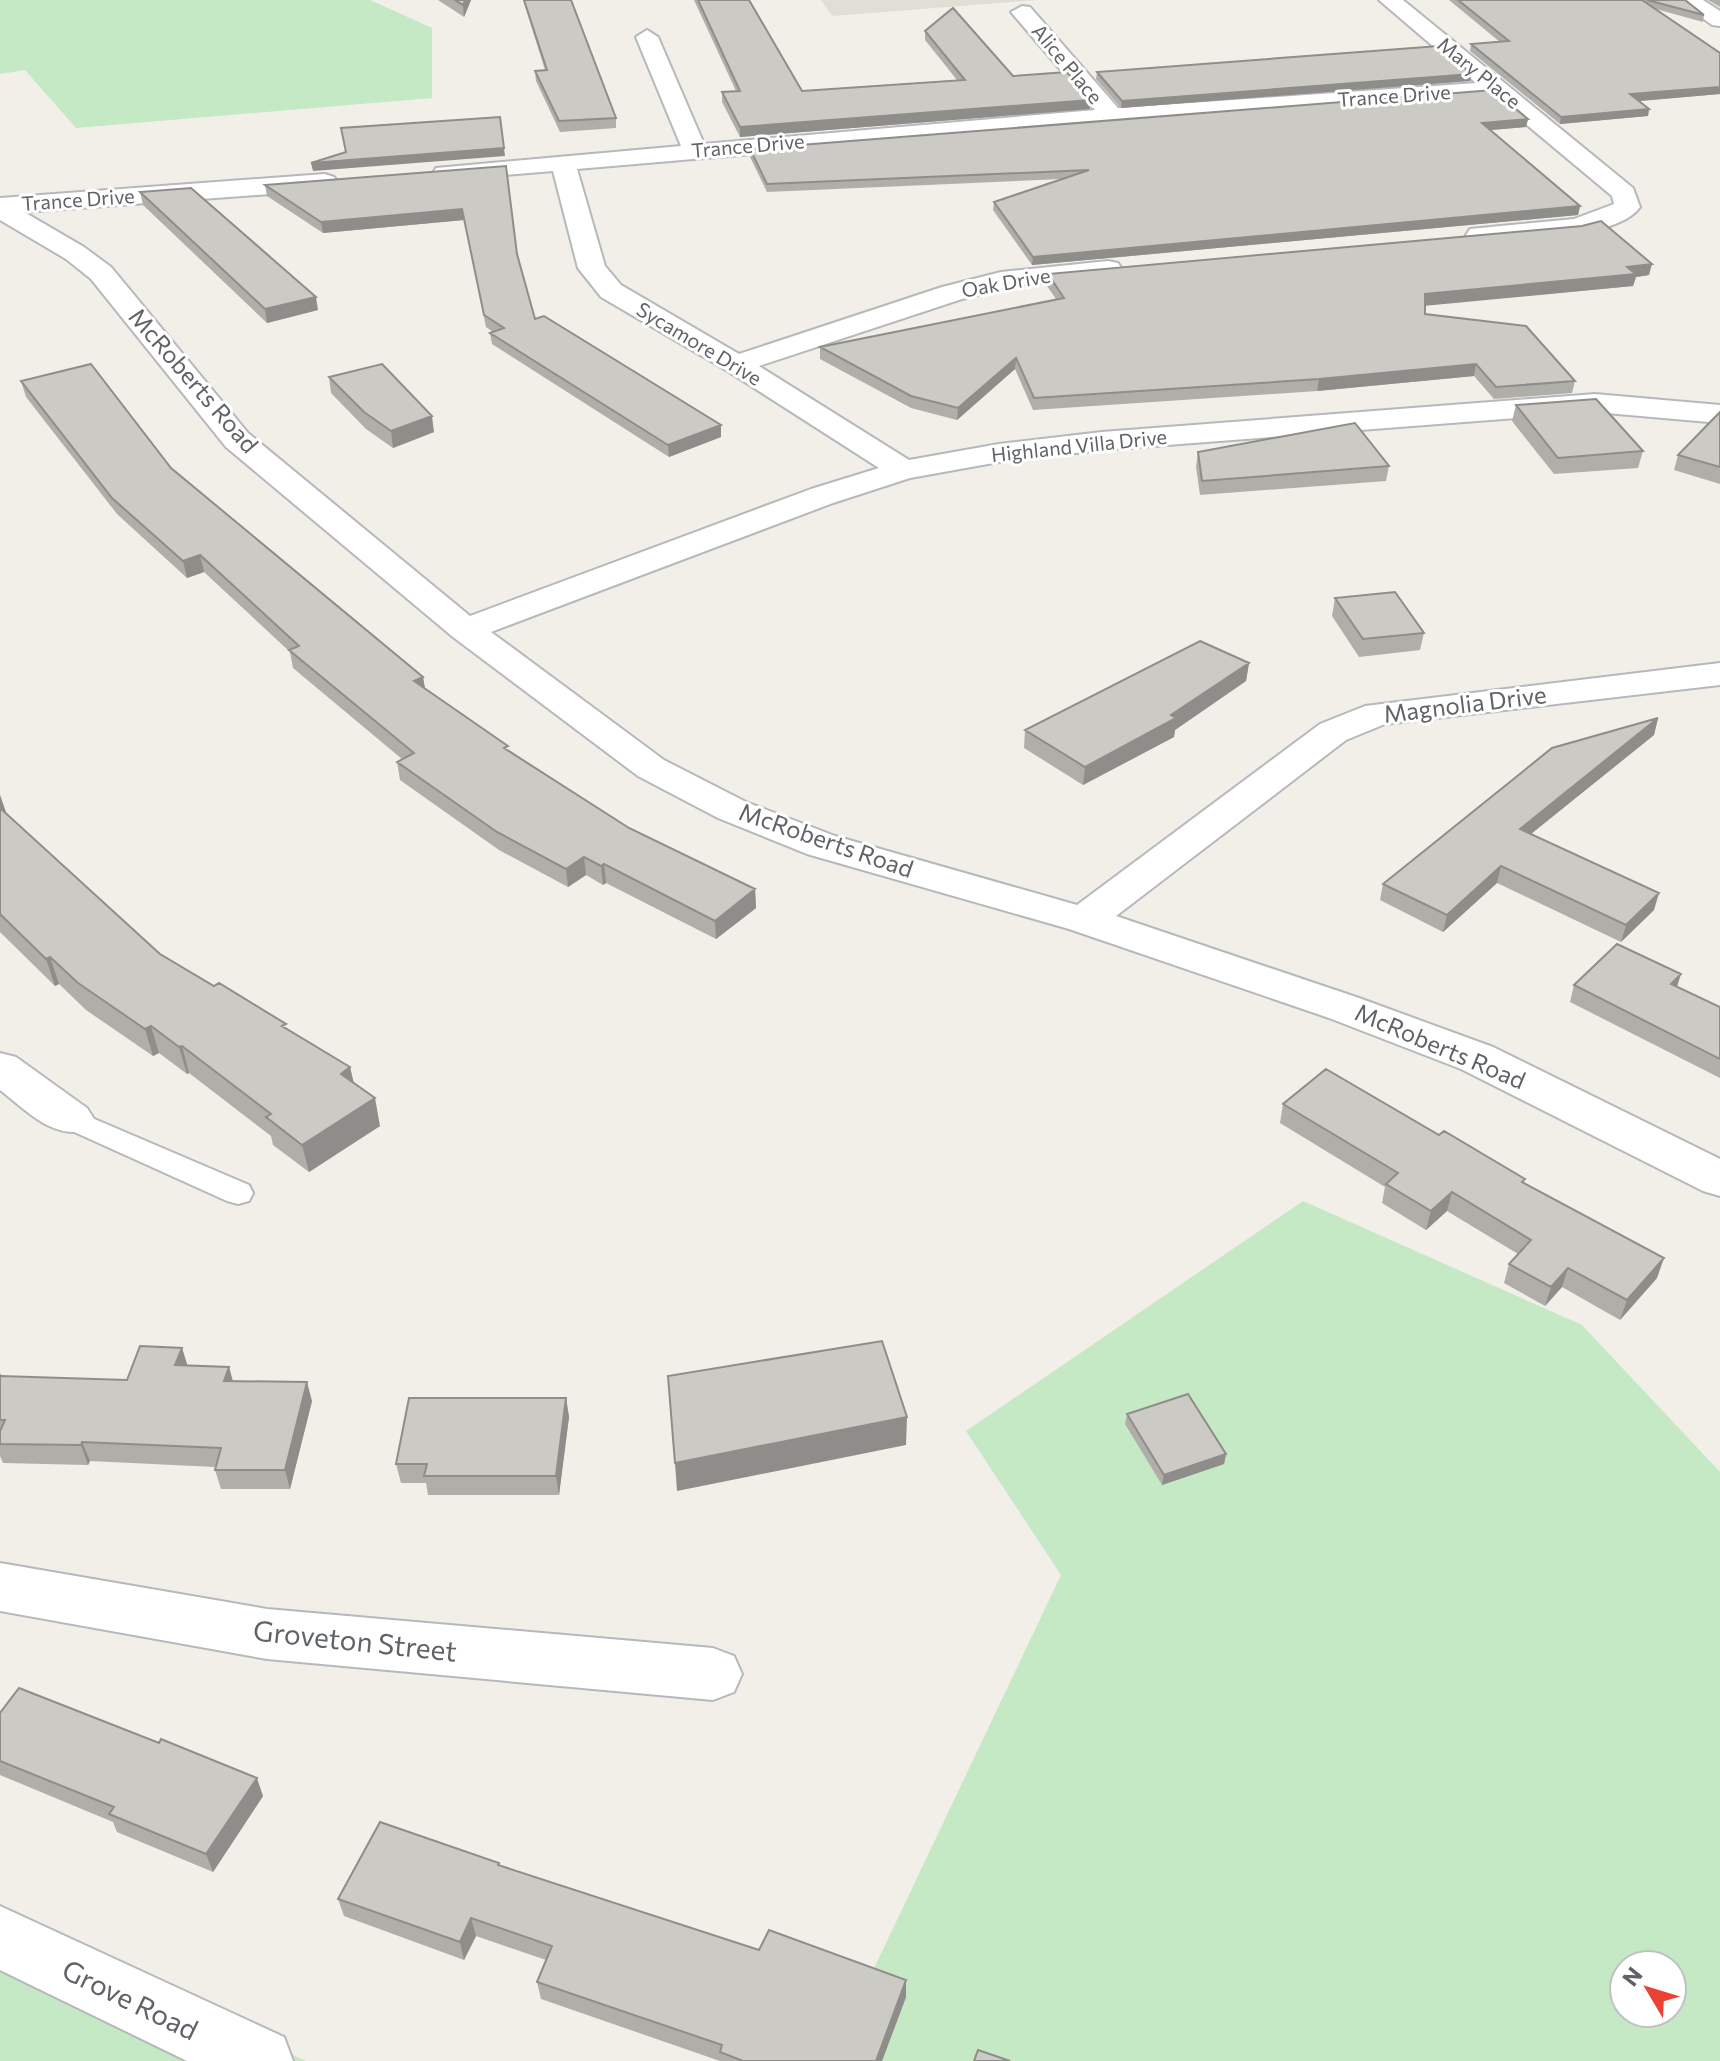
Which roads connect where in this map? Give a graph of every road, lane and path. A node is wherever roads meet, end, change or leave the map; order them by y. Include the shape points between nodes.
1 (1390, 0) edge
2 (1689, 0) edge
3 (1022, 12) dead end
4 (1720, 20) edge
5 (647, 37) dead end
6 (1496, 88) junction
7 (1112, 116) junction
8 (695, 151) junction
9 (563, 164) junction
10 (422, 175) edge
11 (344, 180) edge
12 (0, 207) edge
13 (1454, 238) edge
14 (1137, 267) edge
15 (736, 364) junction
16 (1720, 414) edge
17 (904, 470) junction
18 (465, 630) junction
19 (1720, 674) edge
20 (1084, 920) junction
21 (0, 1068) edge
22 (71, 1119) joint
23 (1720, 1179) edge
24 (238, 1193) dead end
25 (0, 1587) edge
26 (713, 1674) dead end
27 (0, 1937) edge
28 (260, 2061) edge

1 - 6 street, Mary Place
2 - 4 street
3 - 7 street, Alice Place
5 - 8 street
6 - 7 street, Trance Drive
6 - 13 street, Mary Place via 1624,193 1627,207 1579,226
7 - 8 street, Trance Drive
8 - 9 street, Trance Drive
9 - 10 street, Trance Drive
9 - 15 street, Sycamore Drive via 592,268 611,291
11 - 12 street, Trance Drive
12 - 18 street, McRoberts Road via 101,273 237,440
14 - 15 street, Oak Drive via 1011,278
15 - 17 street, Sycamore Drive
16 - 17 street, Highland Villa Drive via 1595,403 1102,441
17 - 18 street, Highland Villa Drive
18 - 20 street, McRoberts Road via 651,768 732,810 821,845
19 - 20 street, Magnolia Drive via 1378,714 1333,732
20 - 23 street, McRoberts Road via 1477,1058
21 - 22 street
22 - 24 lane
25 - 26 street, Groveton Street via 267,1634
27 - 28 street, Grove Road

